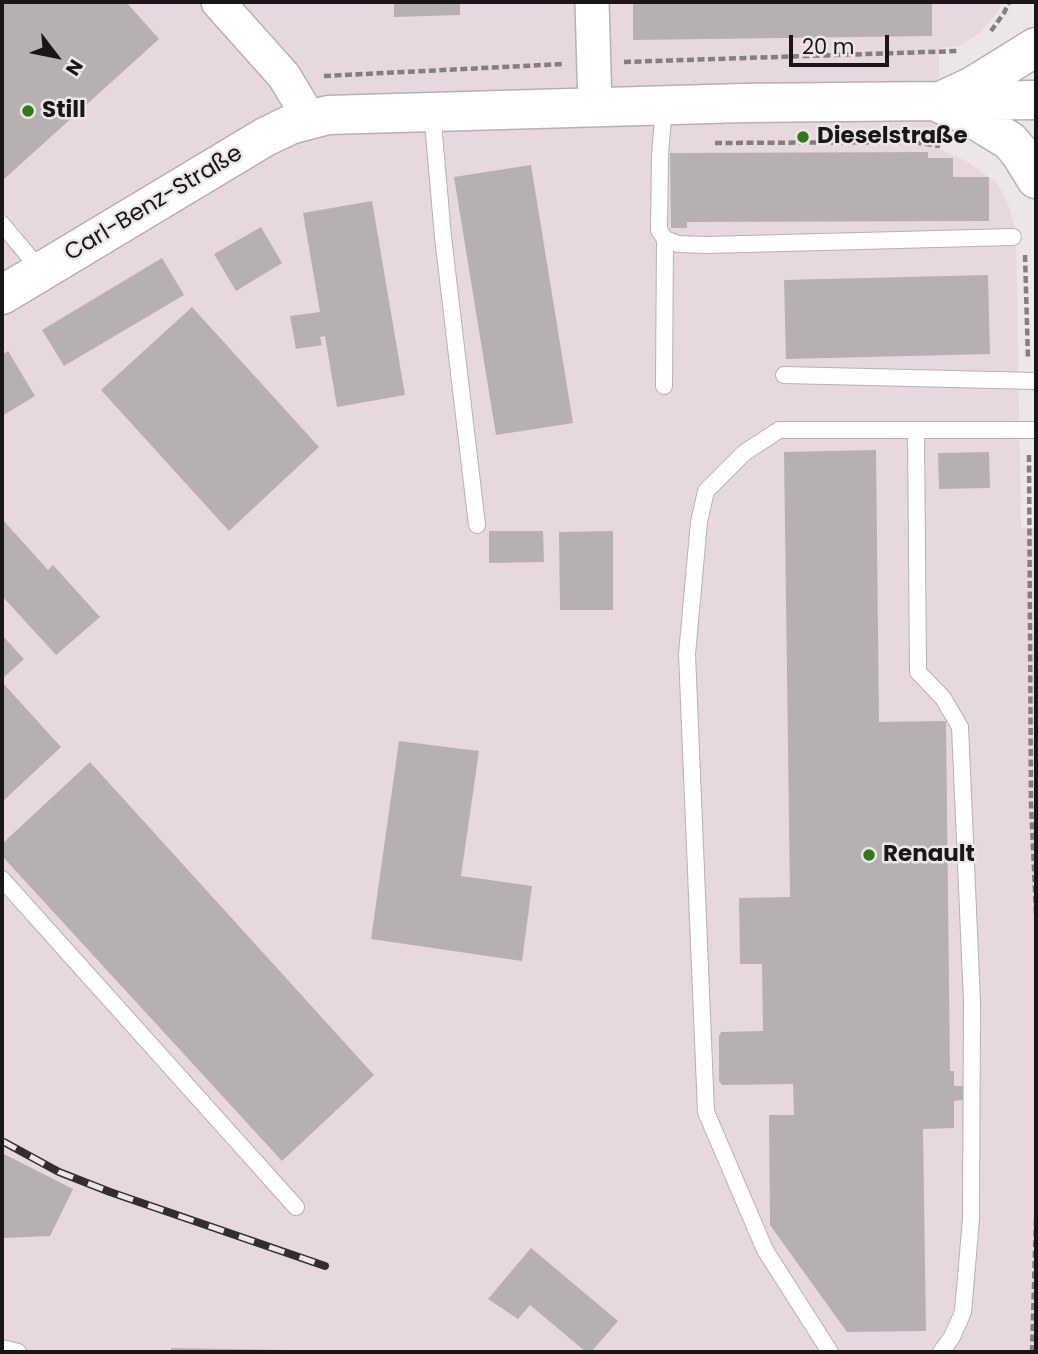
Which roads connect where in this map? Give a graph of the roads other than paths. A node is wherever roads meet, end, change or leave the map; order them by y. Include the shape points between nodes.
1 (218, 2) edge
2 (592, 2) edge
3 (1036, 47) edge
4 (1036, 100) edge
5 (938, 102) junction
6 (594, 106) junction
7 (432, 111) junction
8 (310, 118) junction
9 (662, 120) junction
10 (1036, 179) edge
11 (2, 224) edge
12 (1013, 237) dead end
13 (665, 239) junction
14 (42, 272) junction
15 (2, 295) edge
16 (784, 375) dead end
17 (1032, 381) edge
18 (664, 386) dead end
19 (916, 430) junction
20 (1032, 430) edge
21 (477, 525) dead end
22 (2, 879) edge
23 (296, 1207) dead end
24 (2, 1348) edge
25 (18, 1352) edge
26 (830, 1352) edge
27 (941, 1352) edge

1 - 8 street via 278,68
2 - 6 street
3 - 5 main road
4 - 5 main road
5 - 9 main road
5 - 10 main road via 1010,141
6 - 7 main road
6 - 9 main road
7 - 8 main road
7 - 21 lane
8 - 14 main road, Carl-Benz-Straße via 265,137
9 - 13 lane via 659,230
11 - 14 lane
12 - 13 lane via 707,245
13 - 18 lane
14 - 15 main road, Carl-Benz-Straße
16 - 17 lane
19 - 20 lane
19 - 26 lane via 779,430 744,453 706,491 689,628 706,1112 765,1250
19 - 27 lane via 918,672 943,698 960,727 972,1002 971,1219 963,1312
22 - 23 lane
24 - 25 lane

